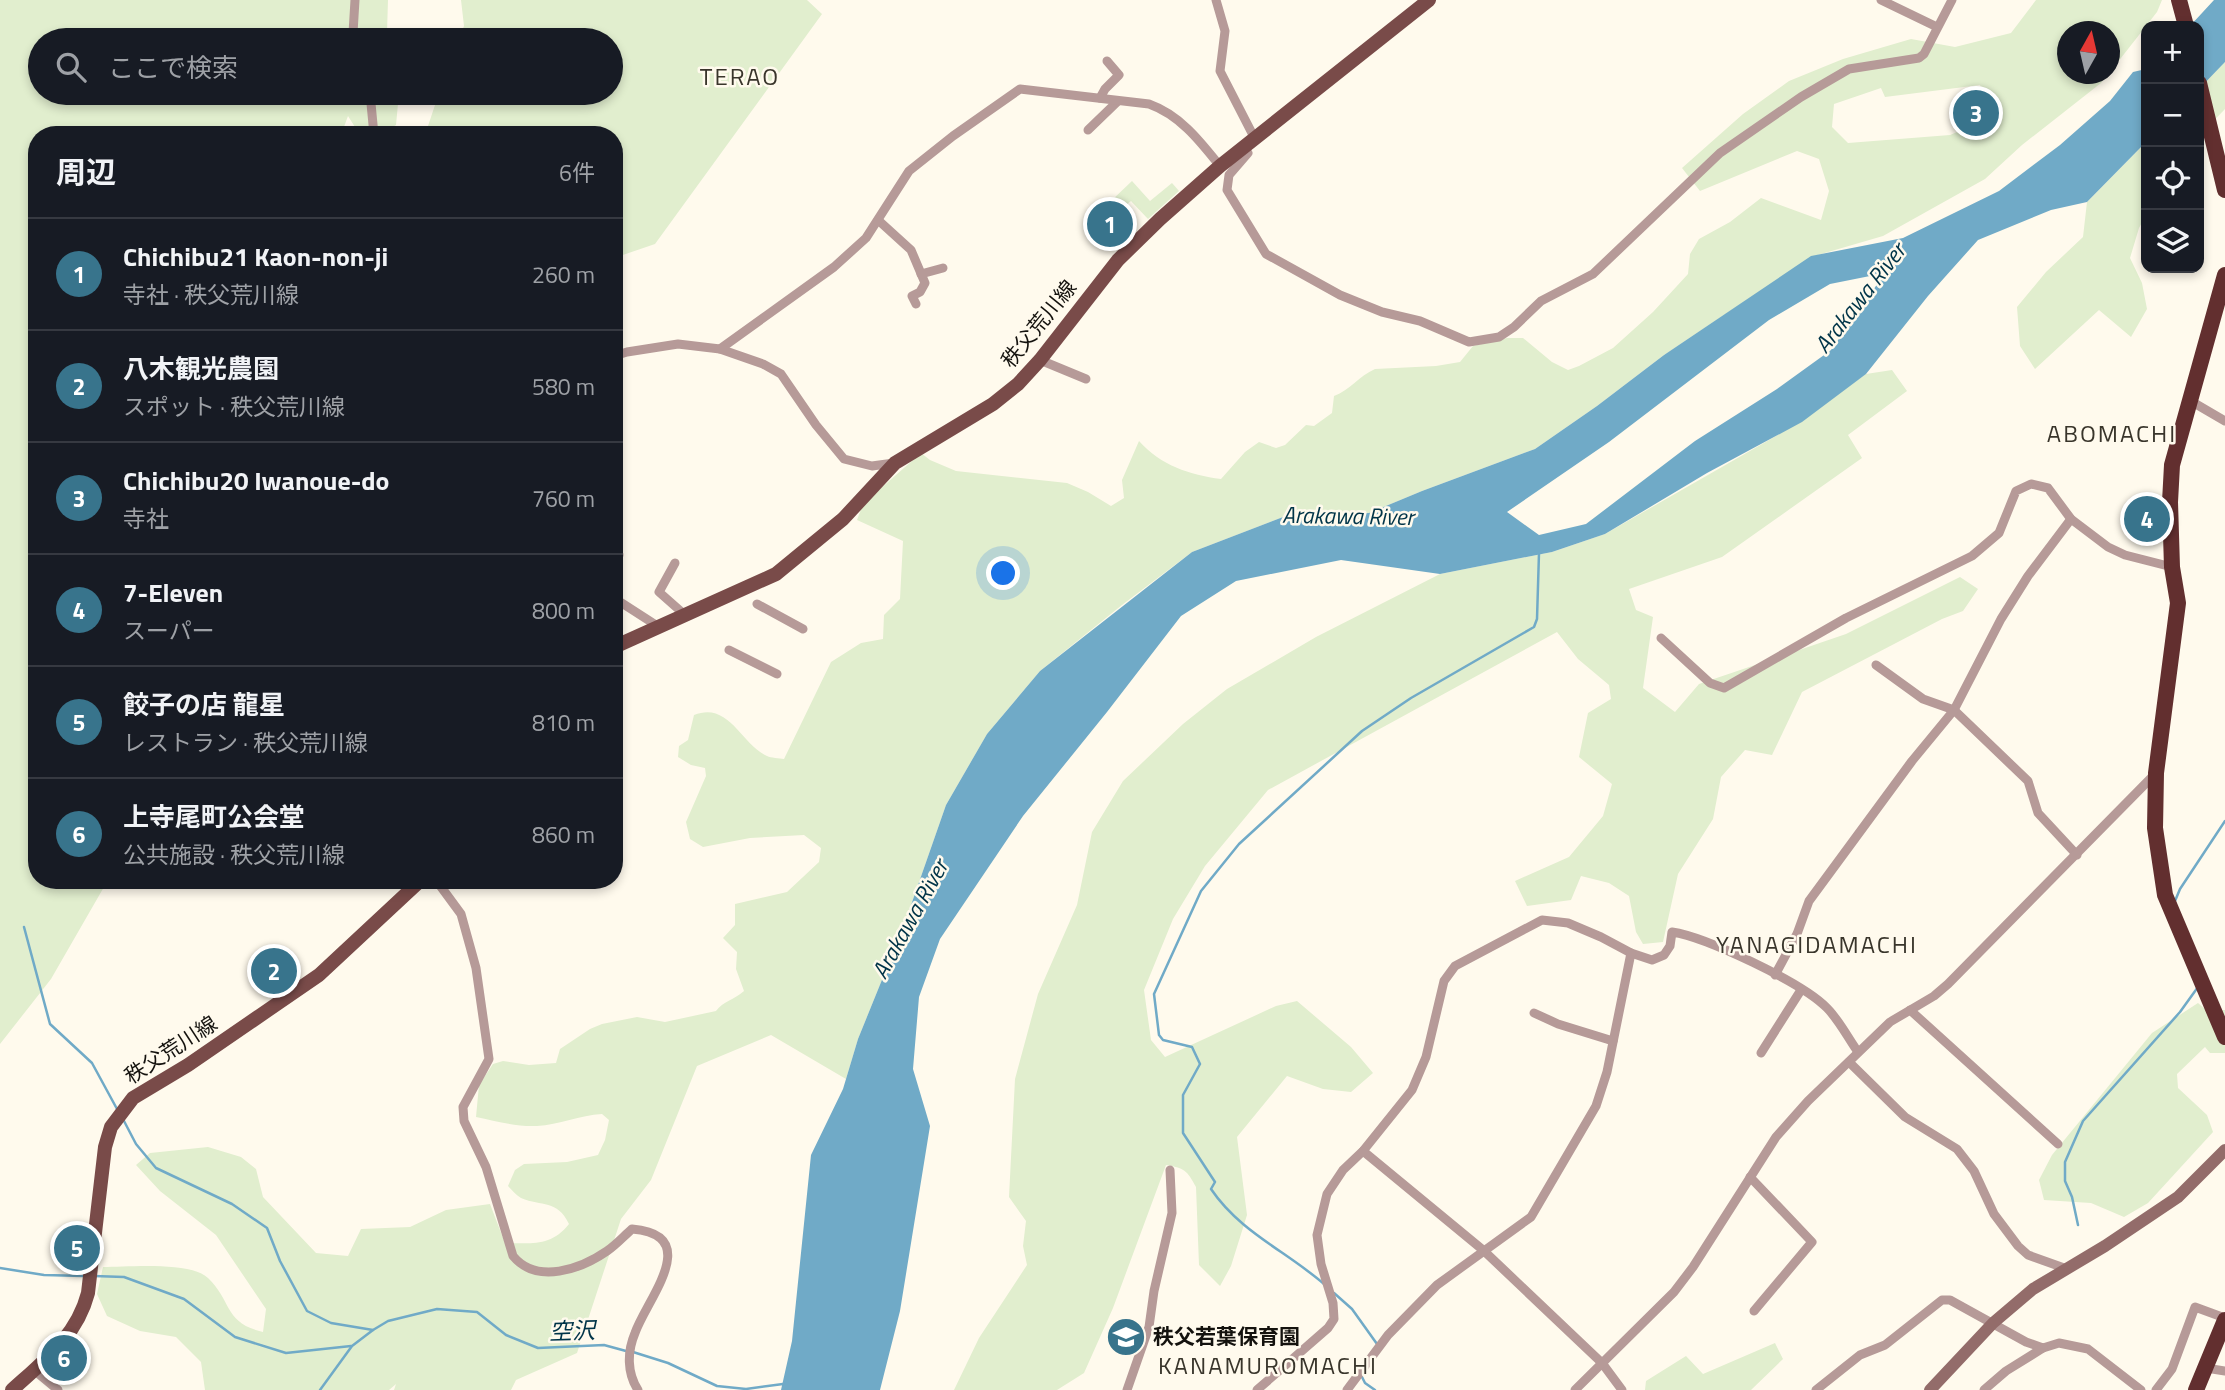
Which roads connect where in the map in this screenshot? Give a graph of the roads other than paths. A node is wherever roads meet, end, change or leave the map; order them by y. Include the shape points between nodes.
1 (355, 0) edge
2 (1216, 0) edge
3 (1429, 0) edge
4 (1881, 0) edge
5 (1952, 0) edge
6 (2179, 0) edge
7 (2185, 21) edge
8 (1937, 27) junction
9 (353, 28) edge
10 (1107, 61) dead end
11 (2199, 84) edge
12 (1100, 99) junction
13 (1118, 101) junction
14 (371, 105) edge
15 (373, 126) edge
16 (1088, 130) dead end
17 (1249, 144) junction
18 (1220, 166) junction
19 (2225, 189) edge
20 (878, 220) junction
21 (943, 268) dead end
22 (922, 274) junction
23 (2225, 275) edge
24 (916, 304) dead end
25 (720, 349) junction
26 (623, 353) edge
27 (1040, 360) junction
28 (1086, 379) dead end
29 (2189, 400) junction
30 (2225, 421) edge
31 (895, 463) junction
32 (2071, 519) junction
33 (675, 563) dead end
34 (2172, 567) junction
35 (623, 604) edge
36 (757, 604) dead end
37 (685, 615) junction
38 (659, 626) junction
39 (803, 629) dead end
40 (1661, 638) dead end
41 (623, 643) edge
42 (729, 650) dead end
43 (1876, 665) dead end
44 (777, 674) dead end
45 (1954, 710) junction
46 (2156, 773) junction
47 (2077, 855) junction
48 (411, 889) edge
49 (443, 889) edge
50 (1630, 953) junction
51 (1775, 975) junction
52 (1801, 990) junction
53 (1910, 1010) junction
54 (1534, 1013) dead end
55 (2225, 1037) edge
56 (1613, 1041) junction
57 (1858, 1052) junction
58 (1761, 1053) dead end
59 (1849, 1062) junction
60 (2058, 1144) dead end
61 (2225, 1150) edge
62 (1363, 1151) junction
63 (1170, 1170) dead end
64 (1750, 1177) junction
65 (1483, 1250) junction
66 (2067, 1269) junction
67 (1754, 1311) dead end
68 (2225, 1319) edge
69 (1993, 1323) junction
70 (2043, 1348) junction
71 (1602, 1363) junction
72 (2206, 1368) junction
73 (34, 1370) junction
74 (2225, 1371) edge
75 (1818, 1389) edge
76 (12, 1390) edge
77 (58, 1390) edge
78 (638, 1390) edge
79 (1128, 1390) edge
80 (1257, 1390) edge
81 (1347, 1390) edge
82 (1575, 1390) edge
83 (1622, 1390) edge
84 (1931, 1390) edge
85 (1983, 1390) edge
86 (2141, 1390) edge
87 (2156, 1390) edge
88 (2196, 1390) edge

1 - 9 street
2 - 17 street via 1225,31 1220,71
3 - 17 main road, 秩父荒川線
4 - 8 street
5 - 8 street
6 - 7 highway
8 - 17 street via 1919,58 1849,69 1735,141 1593,274 1541,301 1499,337 1469,342 1420,321 1382,312 1340,295 1266,254 1227,190 1229,175 1248,153
10 - 12 street via 1119,75
11 - 19 highway
12 - 13 street
12 - 20 street via 1029,89 1013,93 909,171
13 - 16 street
13 - 18 street via 1149,104 1178,117
14 - 15 street
17 - 18 main road, 秩父荒川線
18 - 27 main road, 秩父荒川線 via 1118,260
20 - 22 street via 911,250
20 - 25 street via 866,238 834,267
21 - 22 street
22 - 24 street via 925,283 912,296
23 - 29 highway
25 - 26 street via 678,344
25 - 31 street via 781,374 844,459 872,466
27 - 28 street
27 - 31 main road, 秩父荒川線 via 993,404
29 - 30 street
29 - 34 highway via 2172,465
31 - 37 main road, 秩父荒川線 via 843,519 776,573
32 - 34 street via 2108,547
32 - 40 street via 2048,488 2031,484 2016,491 1999,533 1972,556 1846,618 1724,688 1710,683
32 - 45 street via 2001,619
33 - 37 street via 659,592
34 - 46 highway via 2178,603 2176,631
35 - 38 street
36 - 39 street
37 - 38 main road, 秩父荒川線
38 - 41 main road, 秩父荒川線
42 - 44 street
43 - 45 street via 1923,699
45 - 47 street via 2028,781 2038,813
45 - 51 street via 1809,901
46 - 47 street
46 - 55 highway via 2155,828 2165,895
47 - 53 street via 1948,984
48 - 73 main road, 秩父荒川線 via 325,970 133,1098 122,1111 111,1126 105,1147 83,1313
49 - 78 street via 461,914 476,968 489,1059 463,1107 464,1121 486,1167 513,1256 529,1270 551,1273 607,1251 632,1229 650,1231 662,1239 669,1256 634,1334 630,1378
50 - 51 street via 1658,959 1670,946 1672,932 1713,943
50 - 56 street
50 - 62 street via 1568,923 1542,920 1455,966 1444,981 1426,1056 1412,1090
51 - 52 street
52 - 57 street via 1826,1007
52 - 58 street
53 - 57 street
53 - 60 street
54 - 56 street
56 - 65 street via 1596,1106 1531,1217
57 - 59 street
59 - 64 street via 1776,1136
59 - 66 street via 1905,1117 1957,1149 2018,1246 2028,1255
61 - 66 street via 2178,1197
62 - 65 street
62 - 80 street via 1332,1186 1320,1216 1317,1235 1334,1319
63 - 79 street via 1172,1213 1149,1327
64 - 67 street via 1812,1242
64 - 71 street via 1674,1292
65 - 71 street
65 - 81 street via 1428,1293 1388,1335
66 - 69 street via 2033,1289
68 - 72 highway
68 - 87 street via 2195,1307 2172,1368
69 - 70 street
69 - 75 street via 1942,1300
69 - 84 street
70 - 85 street
70 - 86 street via 2059,1343 2088,1349
71 - 82 street
71 - 83 street
72 - 74 street
72 - 88 highway
73 - 76 main road, 秩父荒川線
73 - 77 street

